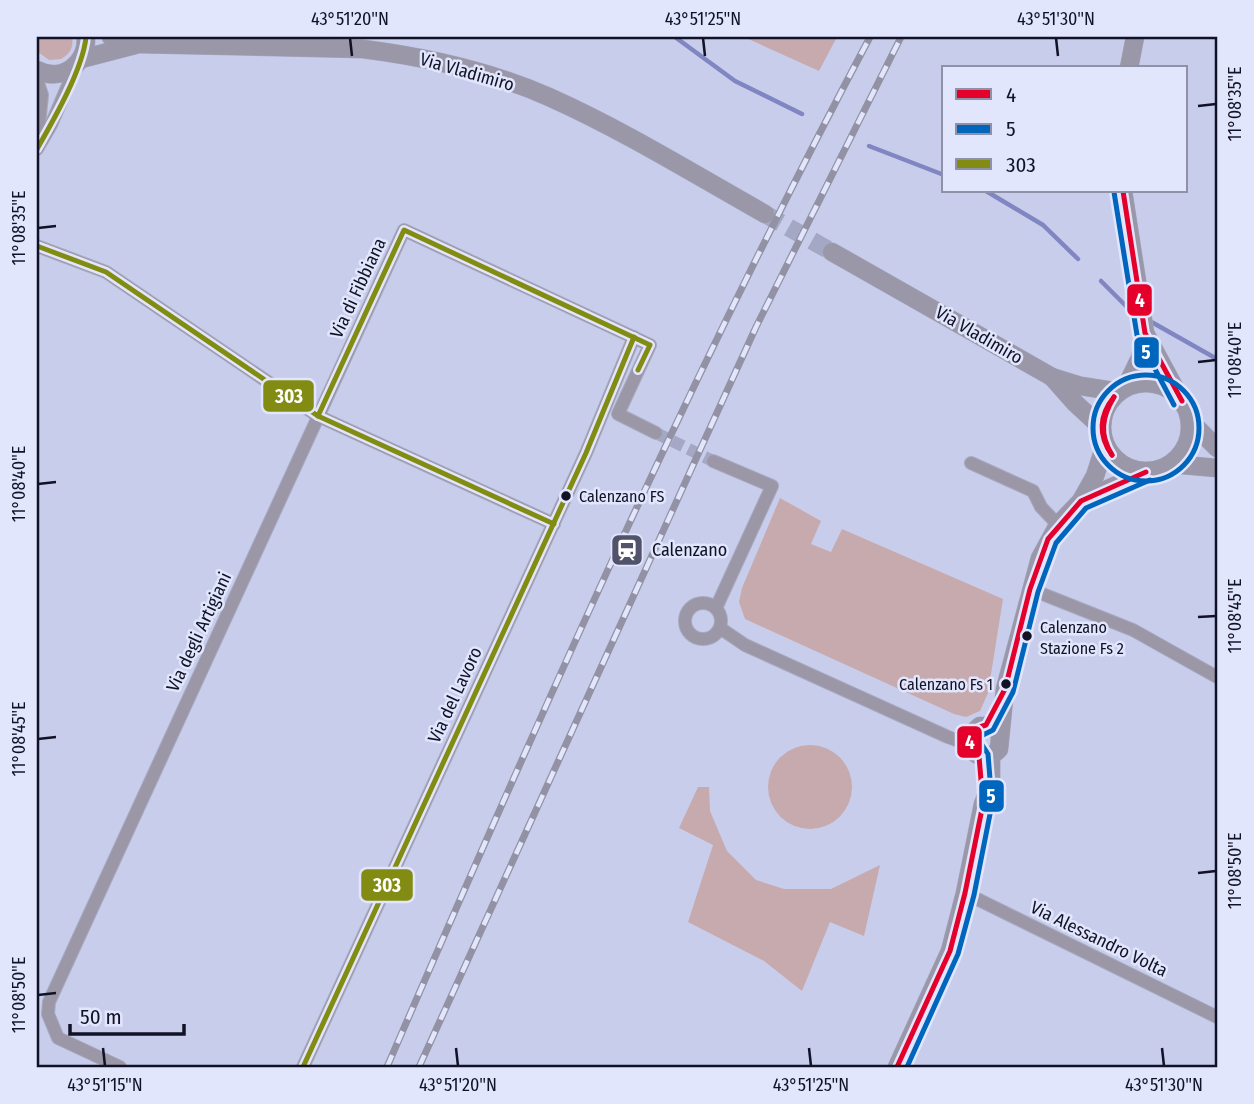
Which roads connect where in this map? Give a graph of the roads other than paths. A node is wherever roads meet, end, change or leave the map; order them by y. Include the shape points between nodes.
1 (86, 37) edge
2 (111, 37) edge
3 (1135, 37) edge
4 (138, 44) junction
5 (79, 62) junction
6 (1129, 66) edge
7 (37, 70) edge
8 (37, 80) edge
9 (37, 148) edge
10 (1123, 192) edge
11 (765, 214) tunnel mouth
12 (37, 246) edge
13 (832, 252) tunnel mouth
14 (1145, 333) junction
15 (634, 337) junction
16 (1052, 377) junction
17 (1123, 389) junction
18 (1182, 401) junction
19 (318, 416) junction
20 (1190, 421) junction
21 (1101, 427) junction
22 (656, 433) tunnel mouth
23 (1105, 445) junction
24 (1217, 448) edge
25 (713, 461) tunnel mouth
26 (971, 463) dead end
27 (1171, 464) junction
28 (1217, 468) edge
29 (1146, 472) junction
30 (1081, 501) junction
31 (554, 524) junction
32 (1058, 525) junction
33 (1030, 589) junction
34 (716, 608) junction
35 (720, 628) junction
36 (1217, 677) edge
37 (993, 730) junction
38 (980, 751) junction
39 (965, 893) junction
40 (1217, 1017) edge
41 (120, 1067) edge
42 (303, 1067) edge
43 (898, 1067) edge

1 - 5 main road
2 - 4 main road, Via Vladimiro
3 - 6 main road
4 - 5 main road, Via Vladimiro
4 - 11 main road, Via Vladimiro via 363,49 469,70 583,113
5 - 7 main road, Via Vladimiro via 65,73
5 - 9 street
8 - 9 street via 42,95
10 - 14 main road
12 - 19 street via 112,276
13 - 16 main road, Via Vladimiro
14 - 17 main road via 1140,358
14 - 18 main road
15 - 19 street, Via di Fibbiana via 404,230
15 - 22 street via 650,345 618,414
15 - 31 street, Via del Lavoro
16 - 17 main road, Via Vladimiro via 1081,386
16 - 21 main road, Via Vladimiro
17 - 18 main road via 1157,384
17 - 21 main road via 1110,401
18 - 20 main road
19 - 31 street
19 - 41 street, Via degli Artigiani via 49,1002 48,1014 58,1038
20 - 24 main road
20 - 27 main road via 1188,440
21 - 23 main road
23 - 29 main road via 1126,467
23 - 30 main road
25 - 34 street via 772,486
26 - 32 street via 1033,491 1041,508
27 - 28 main road
27 - 29 main road
29 - 30 main road
30 - 32 main road
31 - 42 street, Via del Lavoro
32 - 33 main road
33 - 36 street via 1133,629
33 - 37 main road
34 - 35 street
34 - 35 street via 698,603 688,610 685,621 690,632 700,638 711,637
35 - 38 street via 745,645
37 - 38 main road via 999,749
37 - 38 main road via 974,729
38 - 39 main road via 991,783
39 - 40 street, Via Alessandro Volta
39 - 43 main road via 950,951

